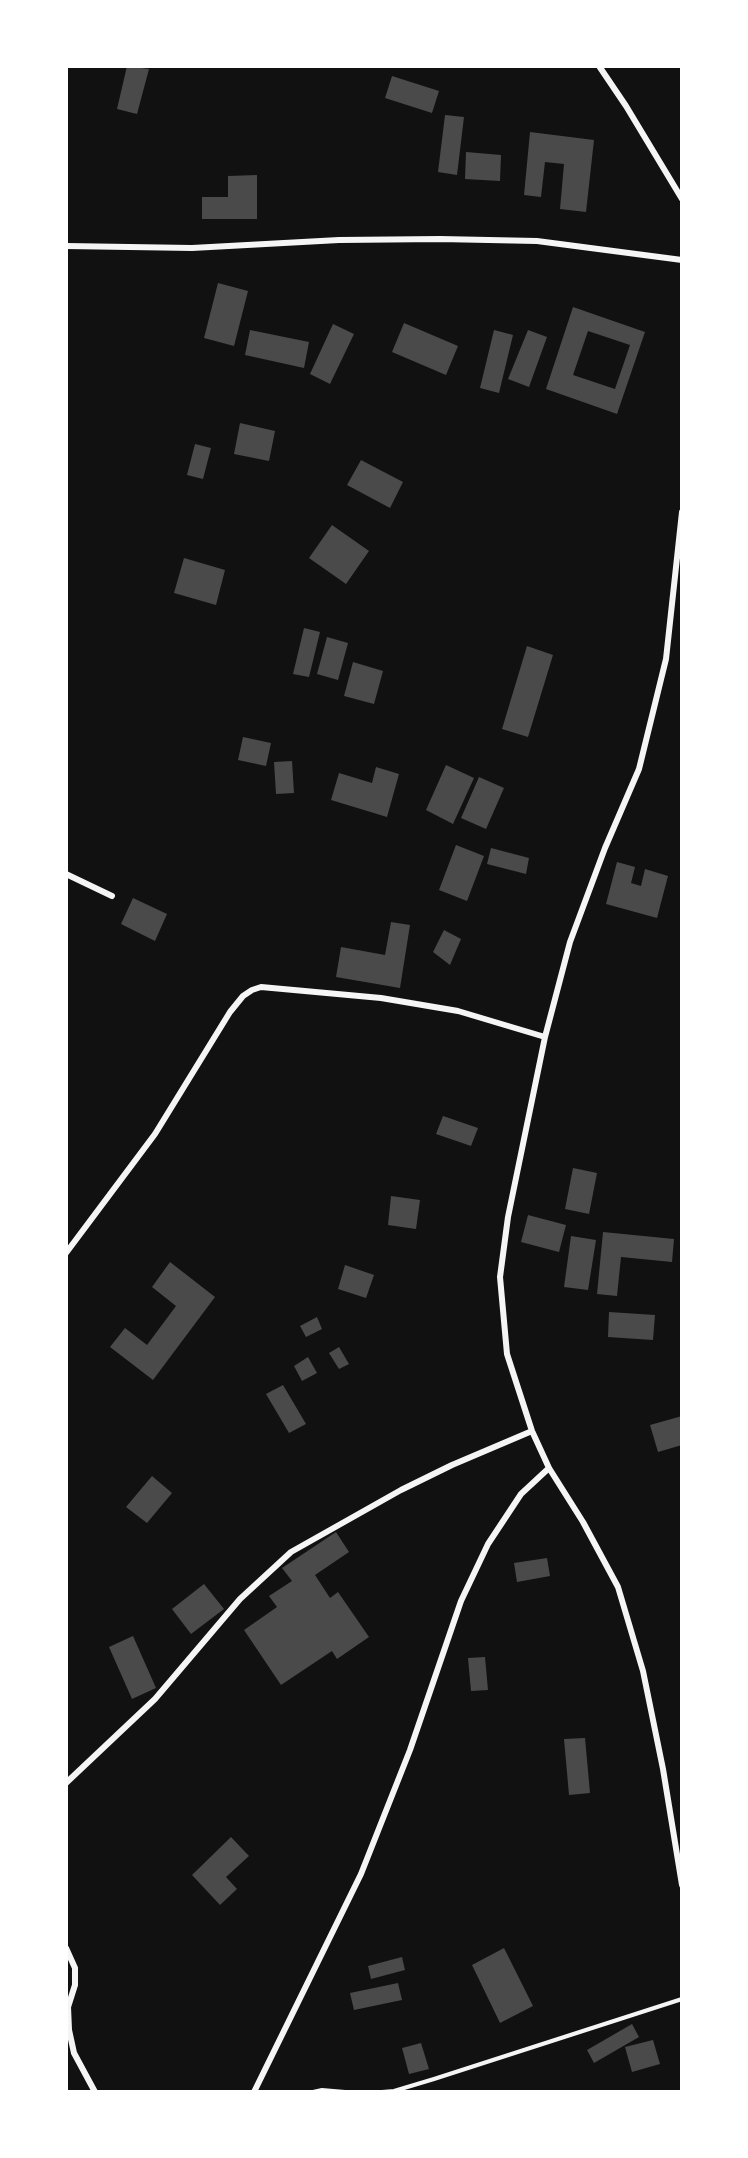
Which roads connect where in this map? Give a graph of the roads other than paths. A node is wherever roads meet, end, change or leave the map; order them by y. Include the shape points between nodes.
1 (599, 66) edge
2 (682, 199) edge
3 (66, 246) edge
4 (682, 260) edge
5 (682, 512) edge
6 (66, 874) edge
7 (112, 897) dead end
8 (545, 1037) junction
9 (66, 1253) edge
10 (531, 1431) junction
11 (549, 1468) junction
12 (66, 1783) edge
13 (682, 1885) edge
14 (66, 1948) edge
15 (95, 2092) edge
16 (254, 2092) edge

1 - 2 street
3 - 4 street via 192,248 440,239 537,242
5 - 8 street via 666,659 639,769 570,942
6 - 7 street
8 - 9 street via 458,1011 381,998 261,987 252,990 230,1012 155,1134
8 - 10 street via 508,1217 500,1276 507,1354
10 - 11 street
10 - 12 street via 442,1470 291,1552 240,1599 155,1699
11 - 13 street via 618,1587 643,1671
11 - 16 street via 521,1494 488,1544 461,1601 410,1750 361,1874
14 - 15 street via 75,1968 75,1985 68,2007 69,2030 74,2053

